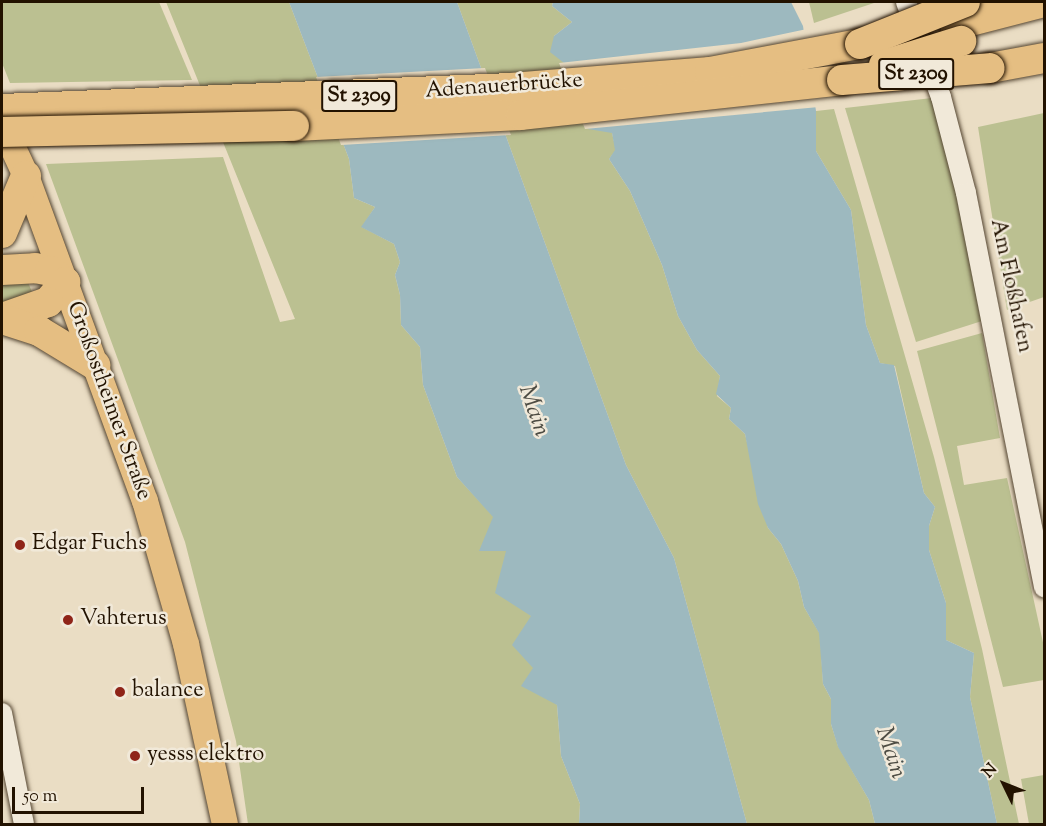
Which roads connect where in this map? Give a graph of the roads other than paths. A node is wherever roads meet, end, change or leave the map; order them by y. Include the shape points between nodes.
1 (906, 2) edge
2 (965, 2) edge
3 (1044, 2) edge
4 (1044, 15) edge
5 (860, 44) junction
6 (1044, 58) edge
7 (842, 80) junction
8 (2, 109) edge
9 (2, 124) edge
10 (2, 132) edge
11 (26, 176) junction
12 (2, 233) edge
13 (2, 270) edge
14 (65, 282) junction
15 (2, 318) edge
16 (95, 365) junction
17 (1044, 587) edge
18 (2, 713) edge
19 (24, 825) edge
20 (225, 825) edge

1 - 17 street, Am Floßhafen via 941,97 966,193
2 - 5 highway, St 2309, bridge
3 - 5 highway, bridge
4 - 7 highway, bridge
5 - 8 highway, Adenauerbrücke / St 2309 via 710,72 511,88
6 - 7 highway, St 2309, bridge via 990,68
7 - 10 highway, Adenauerbrücke / St 2309, bridge via 521,115 294,126
9 - 11 main road, Großostheimer Straße
11 - 12 highway
11 - 14 main road, Großostheimer Straße
13 - 14 highway via 35,268 50,271
14 - 15 highway via 48,302
14 - 16 main road, Großostheimer Straße
15 - 16 highway via 39,330
16 - 20 main road, Großostheimer Straße via 145,501 177,611
18 - 19 street

